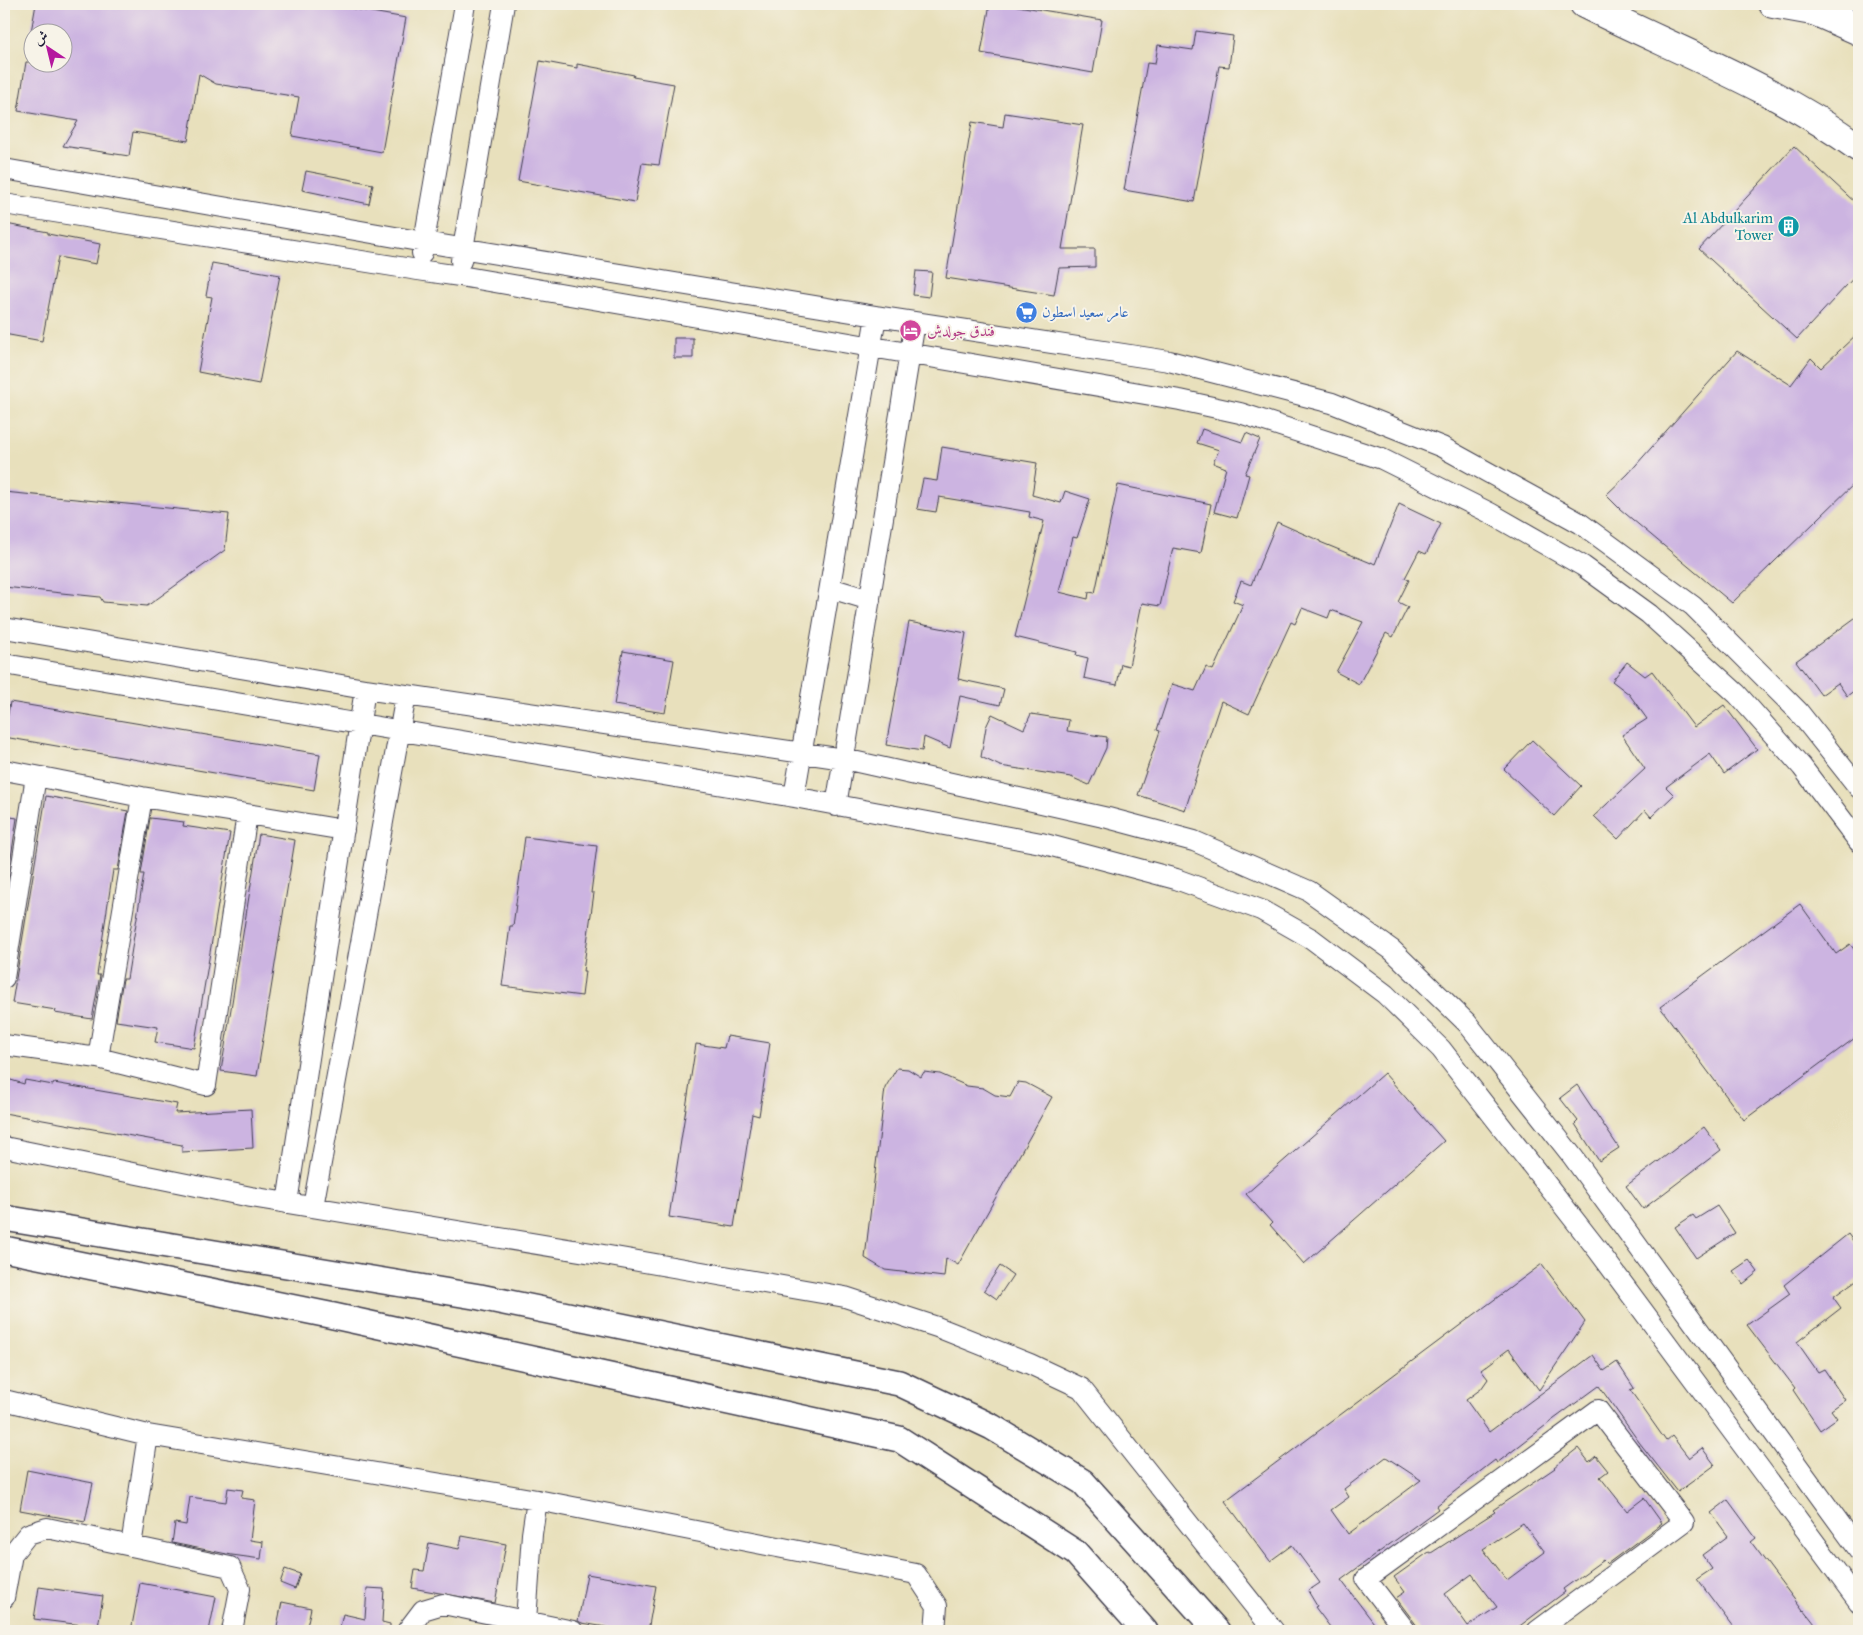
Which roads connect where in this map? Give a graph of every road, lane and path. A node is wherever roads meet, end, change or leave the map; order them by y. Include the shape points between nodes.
1 (465, 4) edge
2 (504, 4) edge
3 (1584, 4) edge
4 (1773, 4) edge
5 (1816, 12) junction
6 (1859, 20) edge
7 (1859, 31) edge
8 (1859, 148) edge
9 (4, 169) edge
10 (4, 204) edge
11 (424, 242) junction
12 (463, 247) junction
13 (418, 270) junction
14 (460, 276) junction
15 (876, 316) junction
16 (915, 322) junction
17 (871, 347) junction
18 (910, 352) junction
19 (830, 588) junction
20 (870, 600) junction
21 (4, 628) edge
22 (4, 664) edge
23 (365, 689) junction
24 (406, 695) junction
25 (360, 724) junction
26 (400, 731) junction
27 (802, 753) junction
28 (844, 759) junction
29 (4, 770) edge
30 (36, 776) junction
31 (1859, 788) edge
32 (142, 797) junction
33 (794, 797) junction
34 (836, 806) junction
35 (247, 814) junction
36 (344, 830) junction
37 (1859, 842) edge
38 (4, 978) edge
39 (4, 1045) edge
40 (98, 1058) junction
41 (4, 1147) edge
42 (287, 1203) junction
43 (313, 1207) junction
44 (4, 1218) edge
45 (4, 1249) edge
46 (4, 1400) edge
47 (148, 1435) junction
48 (537, 1500) junction
49 (131, 1546) junction
50 (1859, 1550) edge
51 (4, 1598) edge
52 (1859, 1602) edge
53 (526, 1621) junction
54 (232, 1631) edge
55 (407, 1631) edge
56 (573, 1631) edge
57 (935, 1631) edge
58 (1145, 1631) edge
59 (1217, 1631) edge
60 (1274, 1631) edge
61 (1406, 1631) edge
62 (1537, 1631) edge

1 - 11 street
2 - 12 street
3 - 8 main road via 1734,75 1831,127
4 - 5 main road
5 - 6 main road
5 - 7 main road
9 - 11 street
10 - 13 street
11 - 12 street
11 - 13 street
12 - 14 street
12 - 15 street
13 - 14 street
14 - 17 street
15 - 16 street
15 - 17 street
16 - 18 street
16 - 31 street via 1169,361 1332,403 1442,447 1580,524 1693,606 1798,711
17 - 18 street
17 - 19 street
18 - 20 street
18 - 37 street via 1240,413 1382,459 1490,514 1583,566 1649,614 1738,694 1802,768
19 - 20 street
19 - 27 street
20 - 28 street
21 - 23 street
22 - 25 street
23 - 24 street
23 - 25 street
24 - 26 street
24 - 27 street
25 - 26 street
25 - 36 street
26 - 33 street
26 - 43 street
27 - 28 street
27 - 33 street
28 - 34 street
28 - 50 street via 1108,818 1194,841 1308,891 1392,950 1467,1022 1573,1157
29 - 30 street
30 - 32 street
30 - 38 street
32 - 35 street
32 - 40 street
33 - 34 street
34 - 52 street via 1041,843 1176,879 1261,910 1312,939 1385,994 1441,1049 1504,1128
35 - 36 street
35 - 40 street via 206,1084
36 - 42 street
39 - 40 street
41 - 42 street
42 - 43 street
43 - 60 street via 845,1298 937,1327 1030,1364 1081,1388
44 - 59 street via 480,1297 898,1382 992,1428 1083,1482
45 - 58 street via 330,1315 899,1439 1076,1553
46 - 47 street
47 - 48 street
47 - 49 street
48 - 53 street
48 - 57 street via 916,1574 937,1606
49 - 51 street via 47,1528 28,1534 12,1554
49 - 54 street via 230,1567 240,1589
53 - 55 street via 443,1604 424,1610
53 - 56 street
61 - 62 street via 1366,1579 1598,1410 1684,1522

